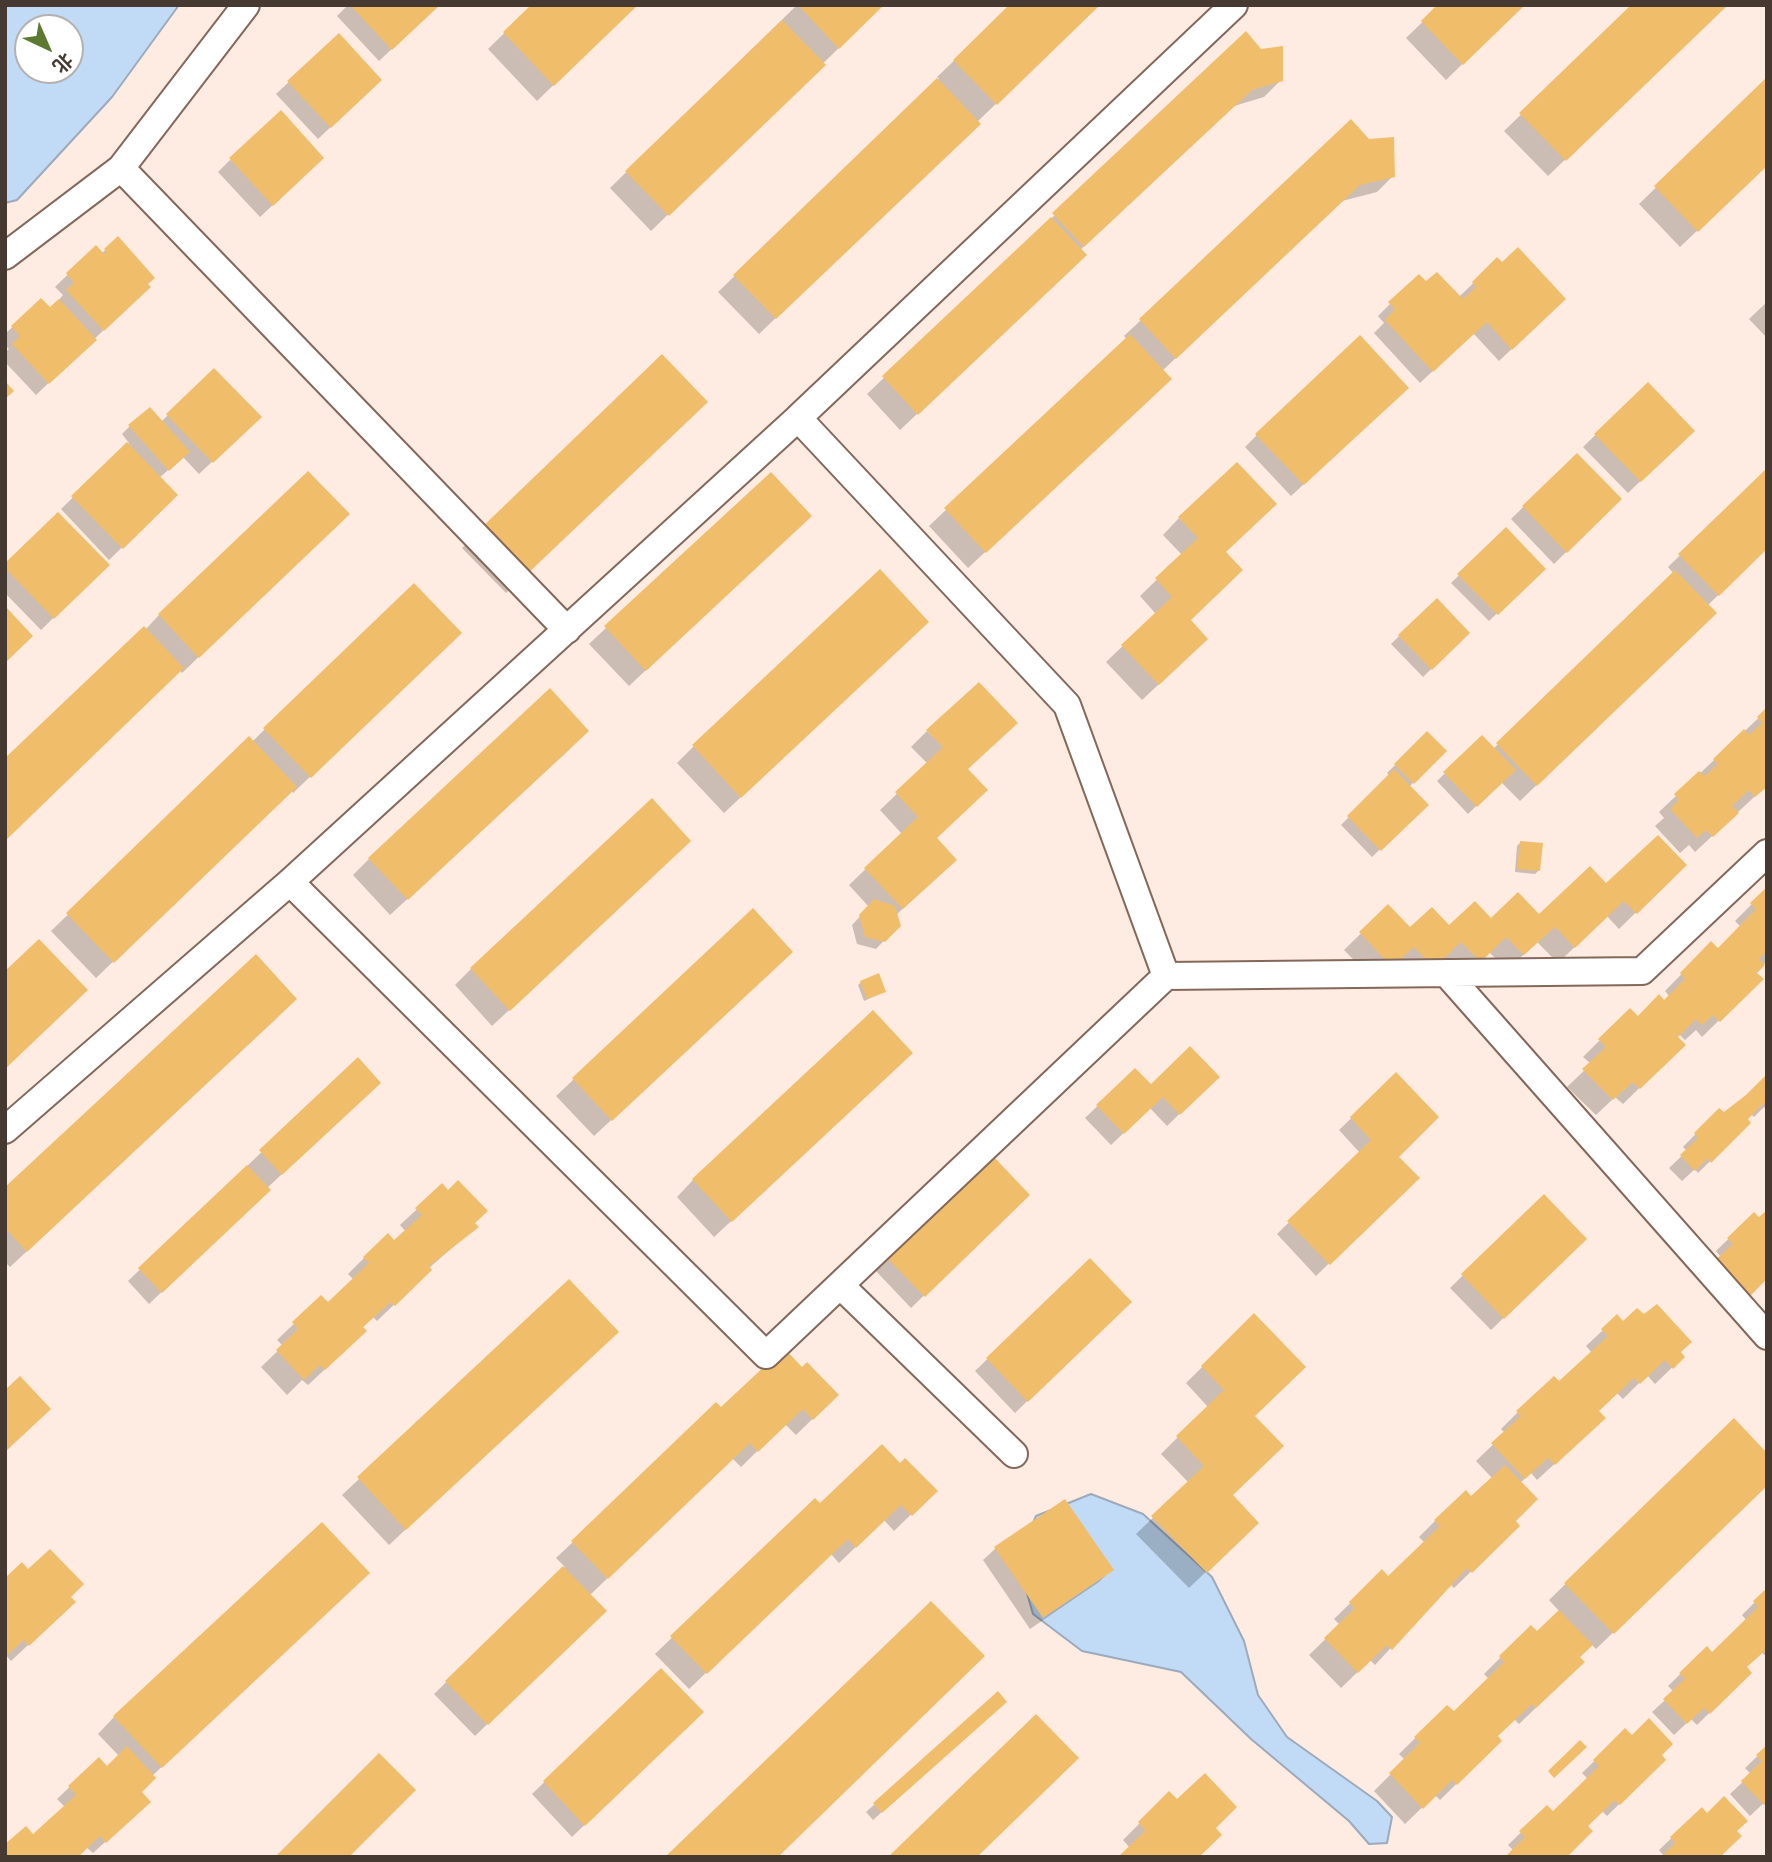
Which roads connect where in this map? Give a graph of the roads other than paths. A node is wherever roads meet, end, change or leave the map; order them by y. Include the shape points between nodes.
1 (246, 5) edge
2 (1234, 5) edge
3 (121, 168) junction
4 (5, 256) edge
5 (799, 418) junction
6 (567, 630) junction
7 (1767, 853) edge
8 (290, 882) junction
9 (1446, 973) junction
10 (1166, 976) junction
11 (5, 1130) edge
12 (841, 1285) junction
13 (1767, 1336) edge
14 (1014, 1454) dead end

1 - 3 street
2 - 5 street
3 - 4 street
3 - 6 street
5 - 6 street
5 - 10 street via 1067,705
6 - 8 street
7 - 9 street via 1642,971
8 - 11 street
8 - 12 street via 766,1355
9 - 10 street
9 - 13 street
10 - 12 street
12 - 14 street

